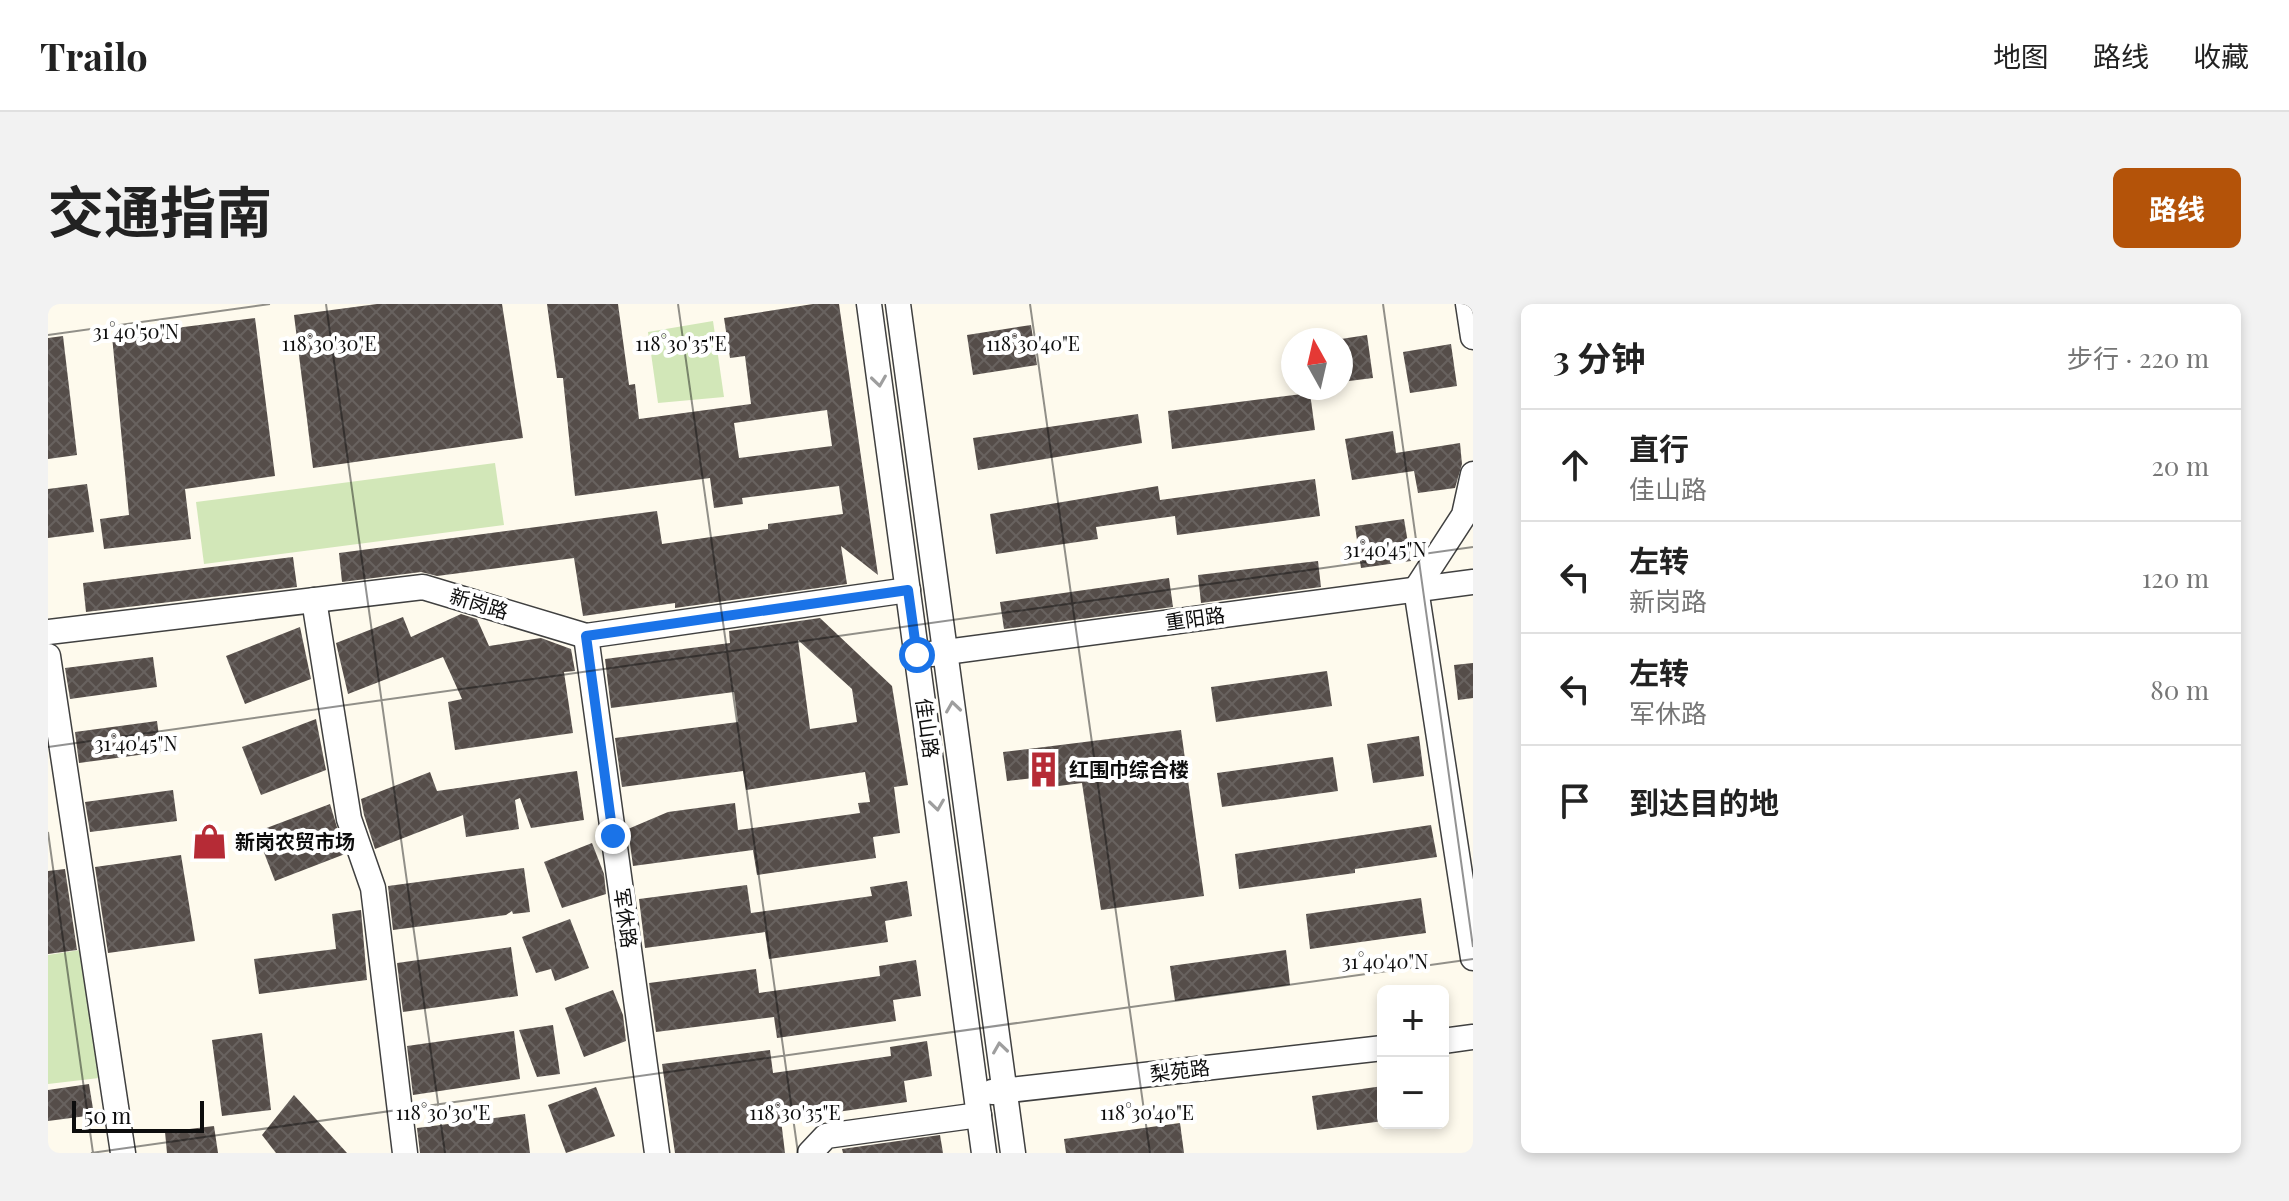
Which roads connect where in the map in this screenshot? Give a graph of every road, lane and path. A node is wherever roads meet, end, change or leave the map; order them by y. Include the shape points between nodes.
1 (869, 304) edge
2 (898, 304) edge
3 (1468, 304) edge
4 (1473, 337) edge
5 (1473, 474) edge
6 (1473, 582) edge
7 (1416, 589) junction
8 (908, 590) junction
9 (314, 600) junction
10 (48, 632) edge
11 (586, 636) junction
12 (946, 652) junction
13 (917, 655) junction
14 (48, 656) edge
15 (1473, 958) edge
16 (1473, 1037) edge
17 (1449, 1040) edge
18 (1377, 1049) edge
19 (1006, 1091) junction
20 (978, 1104) junction
21 (123, 1153) edge
22 (405, 1153) edge
23 (657, 1153) edge
24 (810, 1153) edge
25 (984, 1153) edge
26 (1013, 1153) edge

1 -> 8 street, 佳山路
2 - 12 street, 佳山路
3 - 4 street
5 - 7 street via 1464,515
6 - 7 street, 重阳路
7 - 12 street, 重阳路
7 - 15 street
8 - 11 street, 新岗路
8 - 13 street, 佳山路
9 - 10 street, 新岗路
9 - 11 street, 新岗路 via 423,587
9 - 22 street via 349,819 373,888
11 - 23 street, 军休路
12 - 13 street, 重阳路
19 -> 12 street, 佳山路
13 -> 20 street, 佳山路
14 - 21 street
16 - 17 street
18 - 19 street, 梨苑路
19 - 20 street, 梨苑路
19 - 26 street, 佳山路
20 - 24 street, 梨苑路 via 826,1136
20 - 25 street, 佳山路

